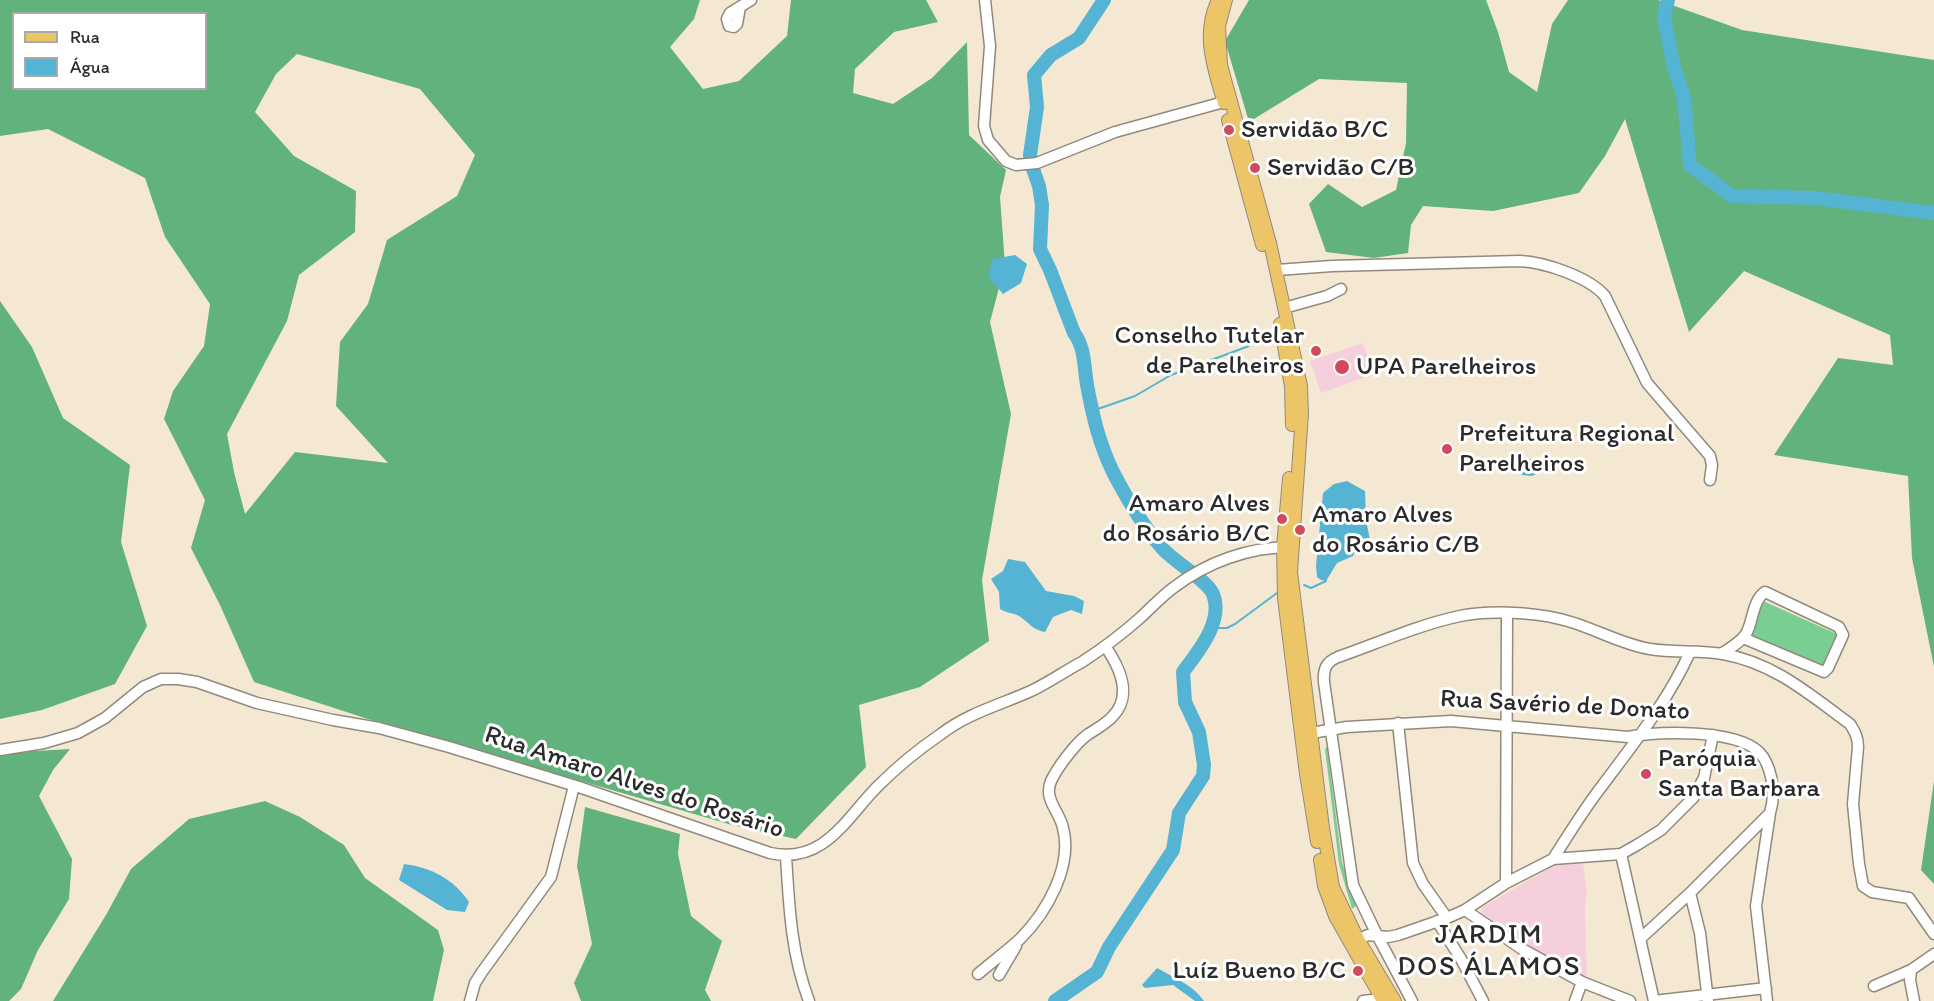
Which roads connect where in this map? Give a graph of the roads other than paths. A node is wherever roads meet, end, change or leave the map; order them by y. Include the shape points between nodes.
1 (751, 0) edge
2 (985, 0) edge
3 (1218, 0) edge
4 (1226, 0) edge
5 (740, 8) dead end
6 (1227, 101) junction
7 (1266, 244) junction
8 (1277, 270) junction
9 (1341, 289) dead end
10 (1284, 308) junction
11 (1710, 480) dead end
12 (1288, 547) junction
13 (1507, 614) junction
14 (1743, 638) junction
15 (1106, 646) junction
16 (1690, 652) junction
17 (1721, 654) junction
18 (1398, 723) junction
19 (1507, 726) junction
20 (1330, 729) junction
21 (1306, 734) junction
22 (1643, 734) junction
23 (1713, 735) junction
24 (0, 750) edge
25 (574, 786) junction
26 (1770, 813) junction
27 (1621, 854) junction
28 (786, 856) junction
29 (1553, 859) junction
30 (1506, 883) junction
31 (1690, 893) junction
32 (1465, 910) junction
33 (1442, 920) junction
34 (1934, 934) edge
35 (1377, 935) junction
36 (1020, 938) junction
37 (1640, 939) junction
38 (1355, 941) junction
39 (1934, 954) edge
40 (1911, 970) junction
41 (978, 974) dead end
42 (999, 975) dead end
43 (1582, 982) junction
44 (1874, 986) dead end
45 (1766, 988) junction
46 (1380, 997) edge
47 (1708, 998) edge
48 (470, 1001) edge
49 (809, 1001) edge
50 (1412, 1001) edge
51 (1483, 1001) edge
52 (1575, 1001) edge
53 (1630, 1001) edge
54 (1654, 1001) edge
55 (1767, 1001) edge
56 (1914, 1001) edge

1 - 5 street
2 - 6 street via 990,46 984,126 988,140 1006,161 1016,165 1037,162 1115,132
3 - 6 main road via 1210,25 1210,47
4 - 6 main road via 1218,47
6 - 7 main road
7 - 8 main road
7 - 12 main road via 1293,414
8 - 10 main road
8 - 11 street via 1520,261 1542,263 1582,280 1605,296 1647,383 1710,456
9 - 10 street
10 - 12 main road via 1301,399
12 - 15 street, Rua Amaro Alves do Rosário via 1232,557 1199,571 1175,586
12 - 21 main road via 1284,597
13 - 16 street via 1560,619 1651,649
13 - 19 street
13 - 20 street via 1470,615 1434,624 1330,661 1324,678
14 - 14 street via 1758,599 1765,592 1839,627 1843,635 1824,672
14 - 17 street
15 - 28 street, Rua Amaro Alves do Rosário via 1032,690 977,712 942,732 880,784 836,834 814,849
15 - 36 street via 1123,683 1121,706 1085,737 1051,781 1049,795 1063,825 1064,857 1046,906
16 - 17 street
16 - 22 street
17 - 34 street via 1778,672 1850,724 1858,738 1853,804 1863,886 1872,892 1909,898
18 - 19 street, Rua Savério de Donato via 1451,721
18 - 20 street, Rua Savério de Donato
18 - 33 street via 1413,863
19 - 22 street, Rua Savério de Donato via 1628,737
19 - 30 street
20 - 21 street, Rua Savério de Donato
20 - 35 street via 1349,870 1357,897
21 - 38 main road via 1311,807 1324,886 1335,916
22 - 23 street, Rua Savério de Donato
22 - 29 street via 1600,787
23 - 26 street, Rua Savério de Donato via 1746,744 1762,757 1774,791
23 - 27 street via 1704,778 1693,798 1661,830
24 - 25 street, Rua Amaro Alves do Rosário via 78,733 105,718 143,687 173,678 197,682 257,703 415,737
25 - 28 street, Rua Amaro Alves do Rosário
25 - 48 street via 551,877 482,972
26 - 31 street
26 - 45 street, Rua Savério de Donato via 1756,906
27 - 29 street
27 - 37 street
28 - 49 street via 796,960
29 - 30 street
30 - 32 street
31 - 37 street
31 - 47 street via 1700,933
32 - 33 street
32 - 43 street via 1522,949
33 - 35 street via 1398,935
33 - 51 street
35 - 38 street via 1368,934
35 - 50 street
36 - 41 street
36 - 42 street
37 - 54 street
38 - 46 main road
39 - 40 street
40 - 44 street
40 - 56 street
43 - 52 street
43 - 53 street
45 - 47 street
45 - 55 street, Rua Savério de Donato
47 - 54 street

